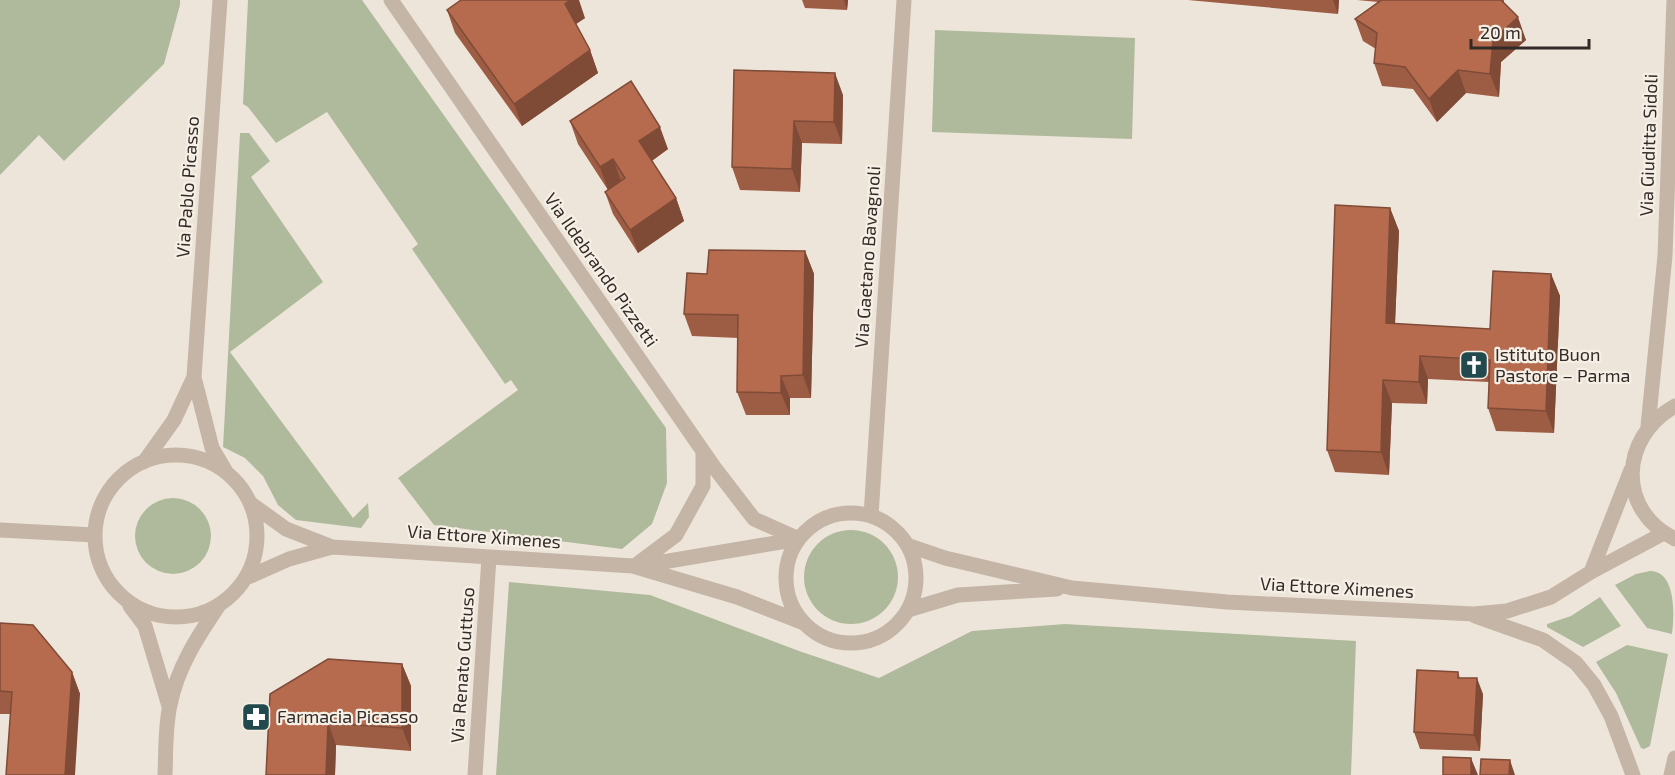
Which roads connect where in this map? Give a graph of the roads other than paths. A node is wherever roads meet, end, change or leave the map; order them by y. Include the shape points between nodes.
1 (220, 0) edge
2 (391, 0) edge
3 (904, 0) edge
4 (1674, 0) edge
5 (1665, 256) junction
6 (1675, 275) edge
7 (194, 377) junction
8 (1675, 406) edge
9 (1648, 426) junction
10 (703, 452) junction
11 (144, 462) junction
12 (1631, 470) junction
13 (227, 473) junction
14 (250, 503) junction
15 (871, 516) junction
16 (0, 530) edge
17 (95, 536) junction
18 (1669, 536) edge
19 (799, 539) junction
20 (907, 545) junction
21 (332, 547) junction
22 (489, 557) junction
23 (633, 566) junction
24 (1591, 572) junction
25 (246, 578) junction
26 (1072, 588) junction
27 (125, 600) junction
28 (219, 605) junction
29 (908, 610) junction
30 (1463, 614) junction
31 (804, 623) junction
32 (169, 706) junction
33 (1675, 758) edge
34 (165, 775) edge
35 (476, 775) edge
36 (1633, 775) edge
37 (1671, 775) edge

1 - 7 street, Via Pablo Picasso
2 - 10 street, Via Ildebrando Pizzetti
3 - 15 street, Via Gaetano Bavagnoli
4 - 5 street, Via Giuditta Sidoli
5 - 6 street, Via Giuditta Sidoli
5 - 9 street, Via Giuditta Sidoli
7 - 11 street, Via Pablo Picasso via 174,420
7 - 13 street, Via Pablo Picasso via 212,448
8 - 9 street, Via Giuditta Sidoli
9 - 12 street, Via Giuditta Sidoli via 1635,448
10 - 19 street, Via Ildebrando Pizzetti via 754,519
10 - 23 street via 703,486 676,535
11 - 13 street, Via Pablo Picasso via 165,456 187,456
11 - 17 street, Via Pablo Picasso via 124,474 108,492 98,513
12 - 18 street, Via Giuditta Sidoli via 1635,496 1648,517
12 - 24 street
13 - 14 street, Via Pablo Picasso
14 - 21 street, Via Ettore Ximenes via 286,529
14 - 25 street, Via Pablo Picasso via 257,541
15 - 19 street, Via Ettore Ximenes via 839,514 810,528
15 - 20 street, Via Ettore Ximenes via 885,522
16 - 17 street
17 - 27 street, Via Pablo Picasso via 109,582
18 - 24 street, Via Ettore Ximenes
19 - 23 street, Via Ettore Ximenes
19 - 31 street via 787,573 788,591
20 - 26 street, Via Ettore Ximenes
20 - 29 street, Via Ettore Ximenes via 916,578
21 - 22 street, Via Ettore Ximenes
21 - 25 street, Via Ettore Ximenes via 289,559
22 - 23 street, Via Ettore Ximenes
22 - 35 street, Via Renato Guttuso
23 - 31 street, Via Ettore Ximenes via 737,597
24 - 30 street, Via Ettore Ximenes via 1541,602 1507,611
25 - 28 street, Via Pablo Picasso
26 - 29 street, Via Ettore Ximenes via 958,595
26 - 30 street, Via Ettore Ximenes via 1227,602
27 - 28 street, Via Pablo Picasso via 147,612 171,618 196,615
27 - 32 street, Via Pablo Picasso via 145,626
28 - 32 street, Via Pablo Picasso via 193,643
29 - 31 street, Via Ettore Ximenes via 896,626 860,643 839,642
30 - 36 street via 1543,640 1576,663 1611,716
32 - 34 street, Via Pablo Picasso
33 - 37 street

